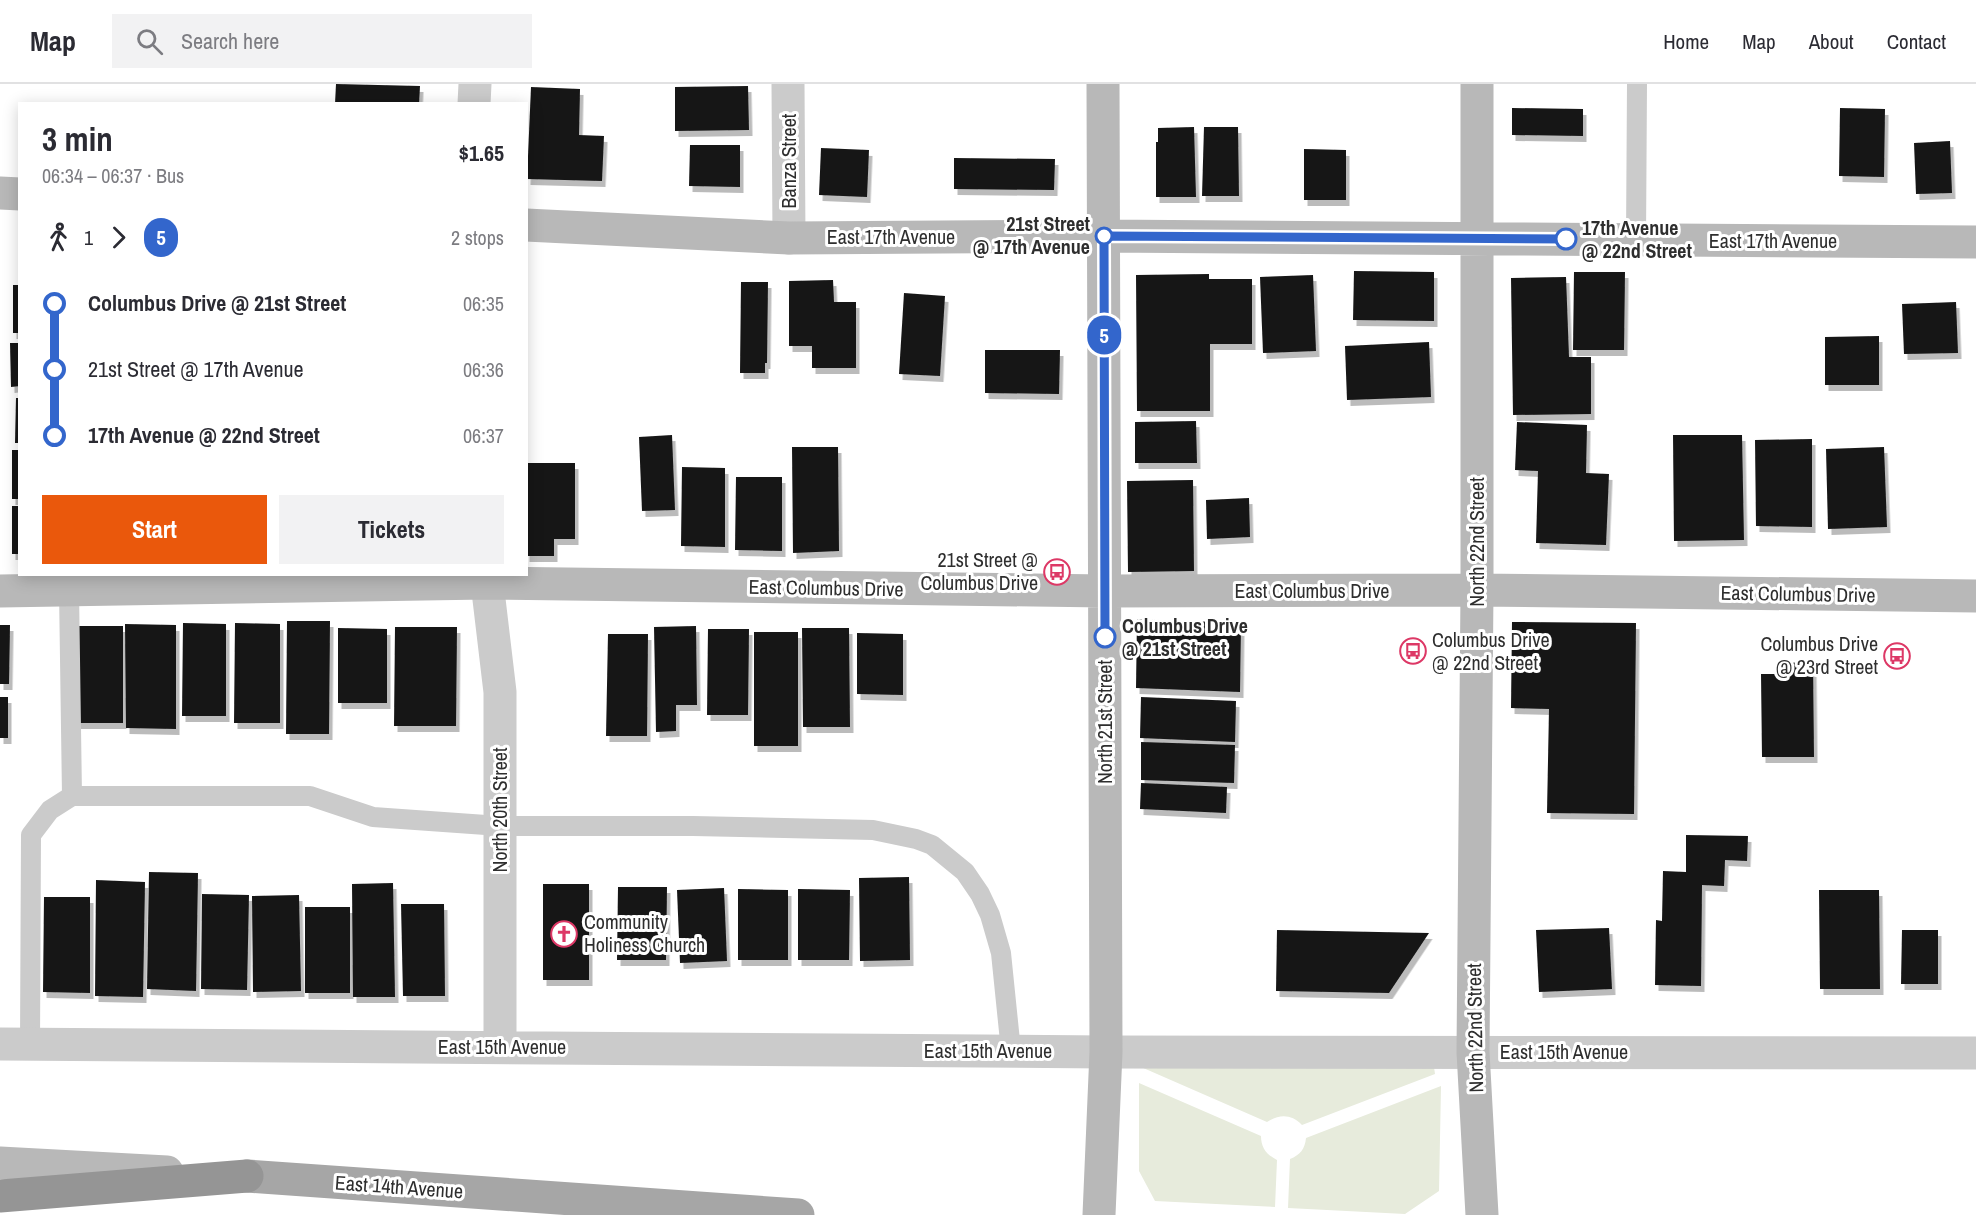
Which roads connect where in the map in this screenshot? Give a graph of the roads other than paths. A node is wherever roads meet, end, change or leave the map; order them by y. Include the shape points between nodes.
1 (475, 84) edge
2 (788, 84) edge
3 (1103, 84) edge
4 (1477, 84) edge
5 (1637, 84) edge
6 (474, 102) edge
7 (0, 193) edge
8 (18, 194) edge
9 (528, 225) edge
10 (1104, 236) junction
11 (789, 238) junction
12 (1478, 238) junction
13 (1636, 240) junction
14 (1976, 242) edge
15 (486, 579) edge
16 (69, 590) junction
17 (0, 591) edge
18 (1105, 591) junction
19 (1477, 591) junction
20 (1976, 596) edge
21 (72, 796) junction
22 (500, 826) junction
23 (15, 1044) edge
24 (500, 1047) junction
25 (1011, 1051) junction
26 (1106, 1052) junction
27 (1473, 1052) junction
28 (1976, 1053) edge
29 (0, 1163) edge
30 (247, 1176) junction
31 (0, 1196) edge
32 (798, 1215) edge
33 (1099, 1215) edge
34 (1482, 1215) edge

1 - 6 street
2 - 11 street, Banza Street
3 - 10 main road, North 21st Street
4 - 12 main road, North 22nd Street
5 - 13 lane
7 - 8 main road
9 - 11 main road, East 17th Avenue
10 - 11 main road, East 17th Avenue
10 - 12 main road, East 17th Avenue
10 - 18 main road, North 21st Street
12 - 13 main road, East 17th Avenue
12 - 19 main road, North 22nd Street
13 - 14 main road, East 17th Avenue
15 - 16 main road, East Columbus Drive
15 - 18 main road, East Columbus Drive
15 - 22 street, North 20th Street via 500,692
16 - 17 main road, East Columbus Drive
16 - 21 lane
18 - 19 main road, East Columbus Drive
18 - 26 main road, North 21st Street
19 - 20 main road, East Columbus Drive
19 - 27 main road, North 22nd Street
21 - 22 lane via 310,796 373,817
21 - 23 lane via 50,810 31,835
22 - 24 street, North 20th Street
22 - 25 lane via 873,831 932,845 965,872 990,915 1001,954
23 - 24 street, East 15th Avenue
24 - 25 street, East 15th Avenue
25 - 26 street, East 15th Avenue
26 - 27 street, East 15th Avenue
26 - 33 main road, North 21st Street
27 - 28 street, East 15th Avenue
27 - 34 main road, North 22nd Street
29 - 30 main road, East 14th Avenue
30 - 31 highway
30 - 32 main road, East 14th Avenue

